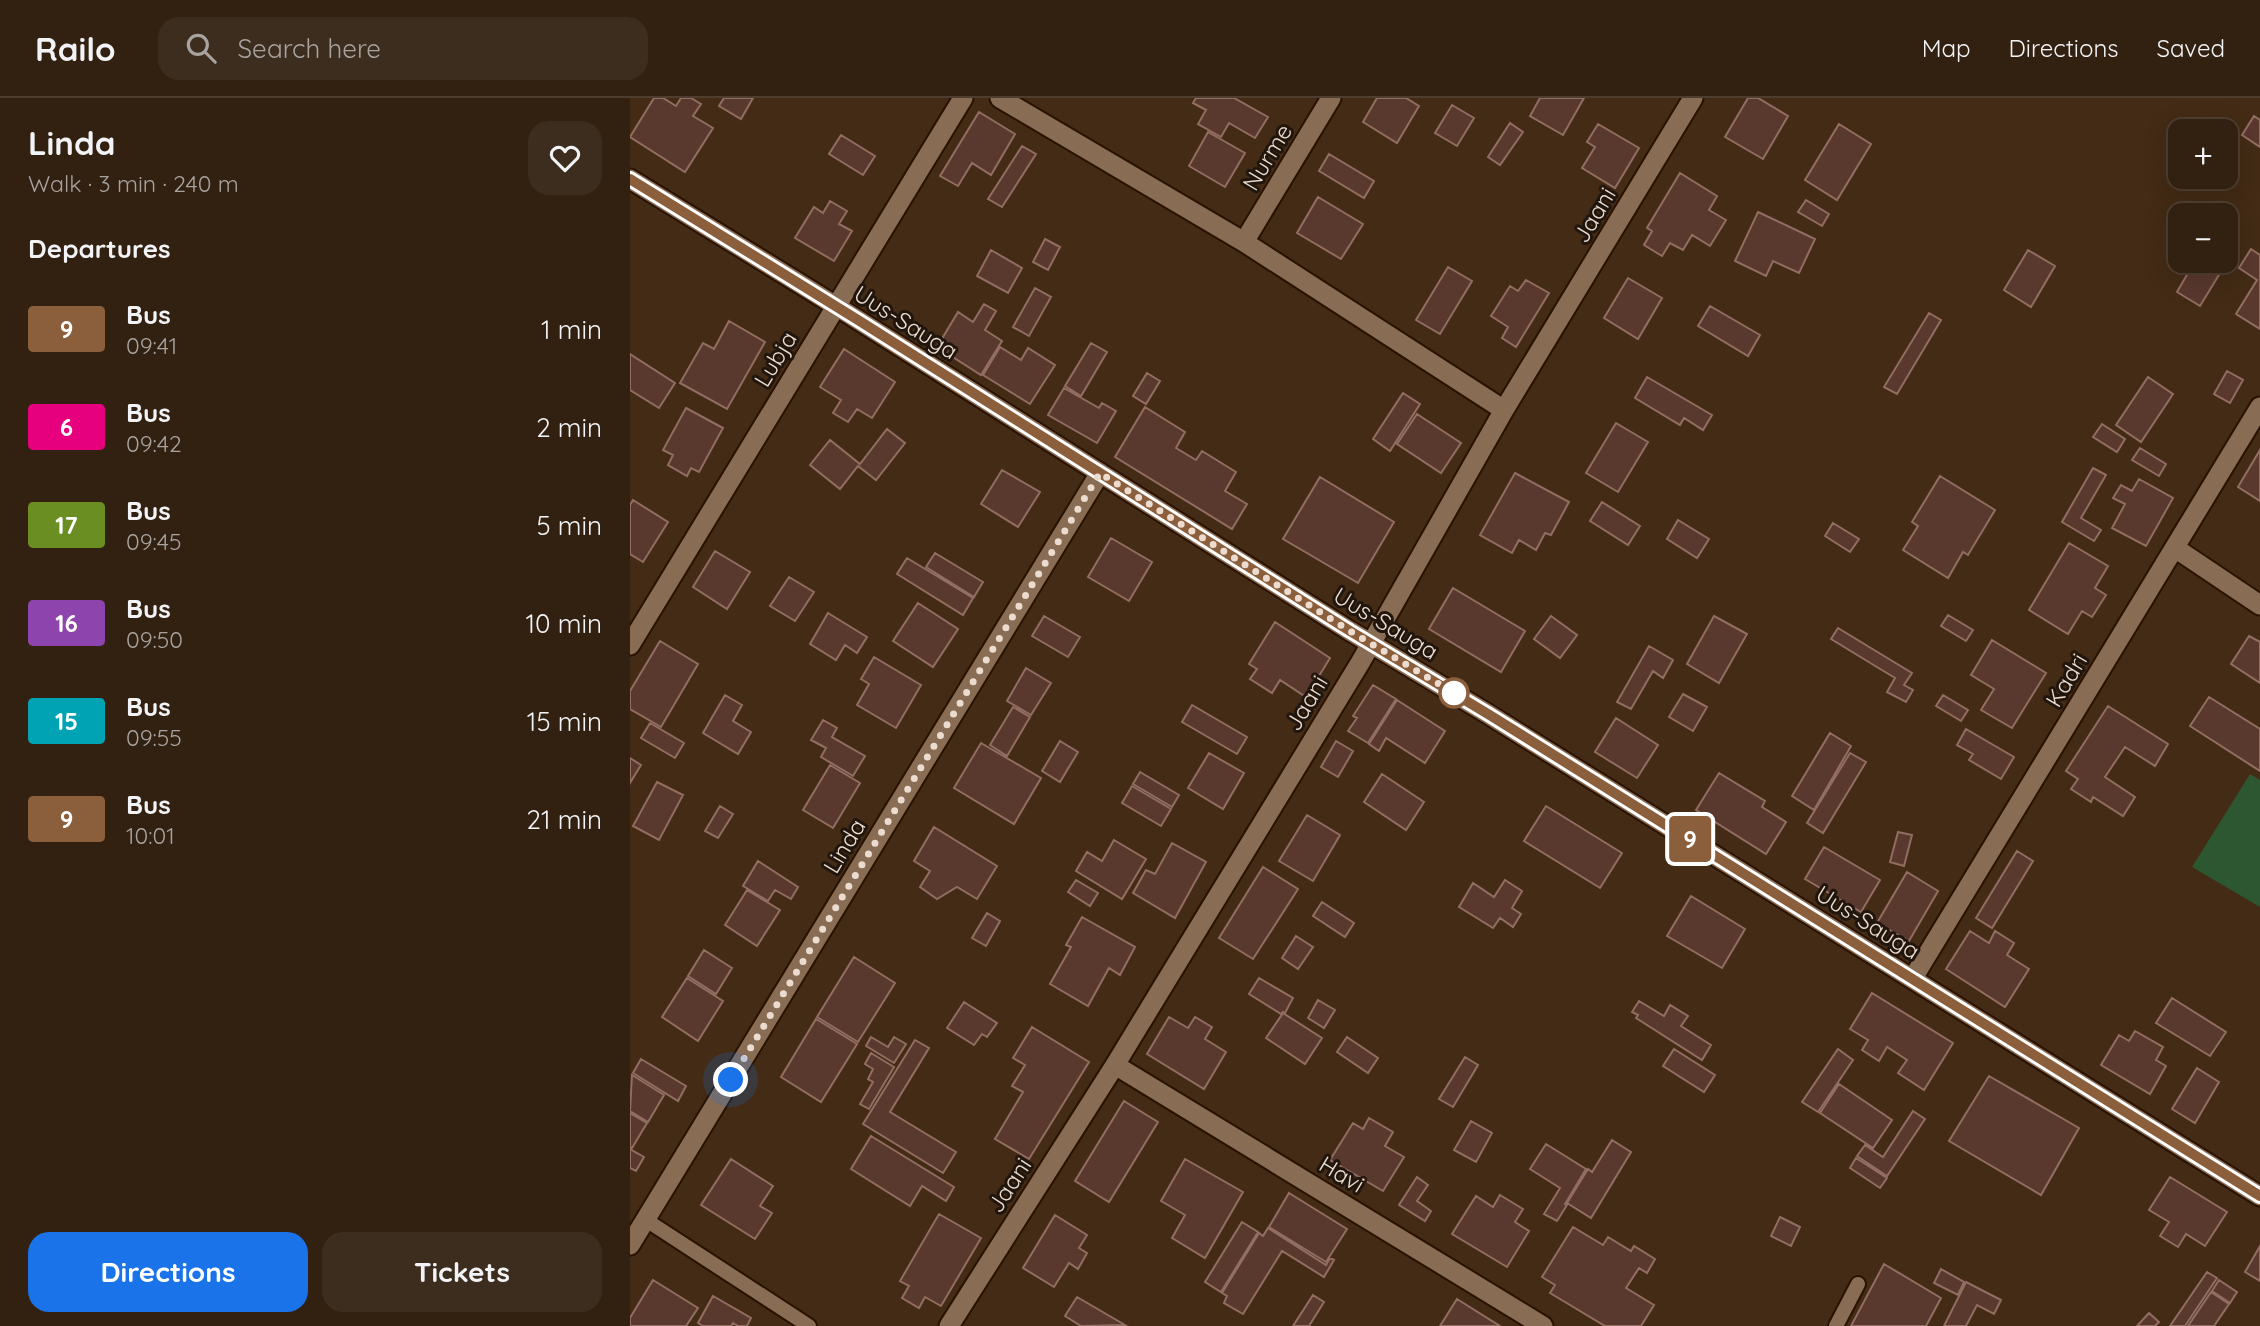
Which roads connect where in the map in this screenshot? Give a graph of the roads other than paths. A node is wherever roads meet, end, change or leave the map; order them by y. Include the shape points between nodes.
1 (963, 98) edge
2 (1000, 98) edge
3 (1331, 98) edge
4 (1693, 98) edge
5 (630, 179) edge
6 (1244, 242) junction
7 (836, 306) junction
8 (2260, 407) edge
9 (1504, 411) junction
10 (1100, 473) junction
11 (2175, 548) junction
12 (2260, 605) edge
13 (1371, 643) junction
14 (630, 645) edge
15 (1913, 978) junction
16 (1115, 1065) junction
17 (2260, 1196) edge
18 (646, 1220) junction
19 (630, 1245) edge
20 (1858, 1284) dead end
21 (809, 1326) edge
22 (949, 1326) edge
23 (1543, 1326) edge
24 (1836, 1326) edge

1 - 7 street, Lubja
2 - 6 street
3 - 6 street, Nurme
4 - 9 street, Jaani
5 - 7 street, Uus-Sauga
6 - 9 street
7 - 10 street, Uus-Sauga
7 - 14 street, Lubja
8 - 11 street, Kadri
9 - 13 street, Jaani
10 - 13 street, Uus-Sauga
10 - 18 street, Linda
11 - 12 street
11 - 15 street, Kadri
13 - 15 street, Uus-Sauga
13 - 16 street, Jaani
15 - 17 street, Uus-Sauga
16 - 22 street, Jaani
16 - 23 street, Havi
18 - 19 street, Linda
18 - 21 lane
20 - 24 lane

